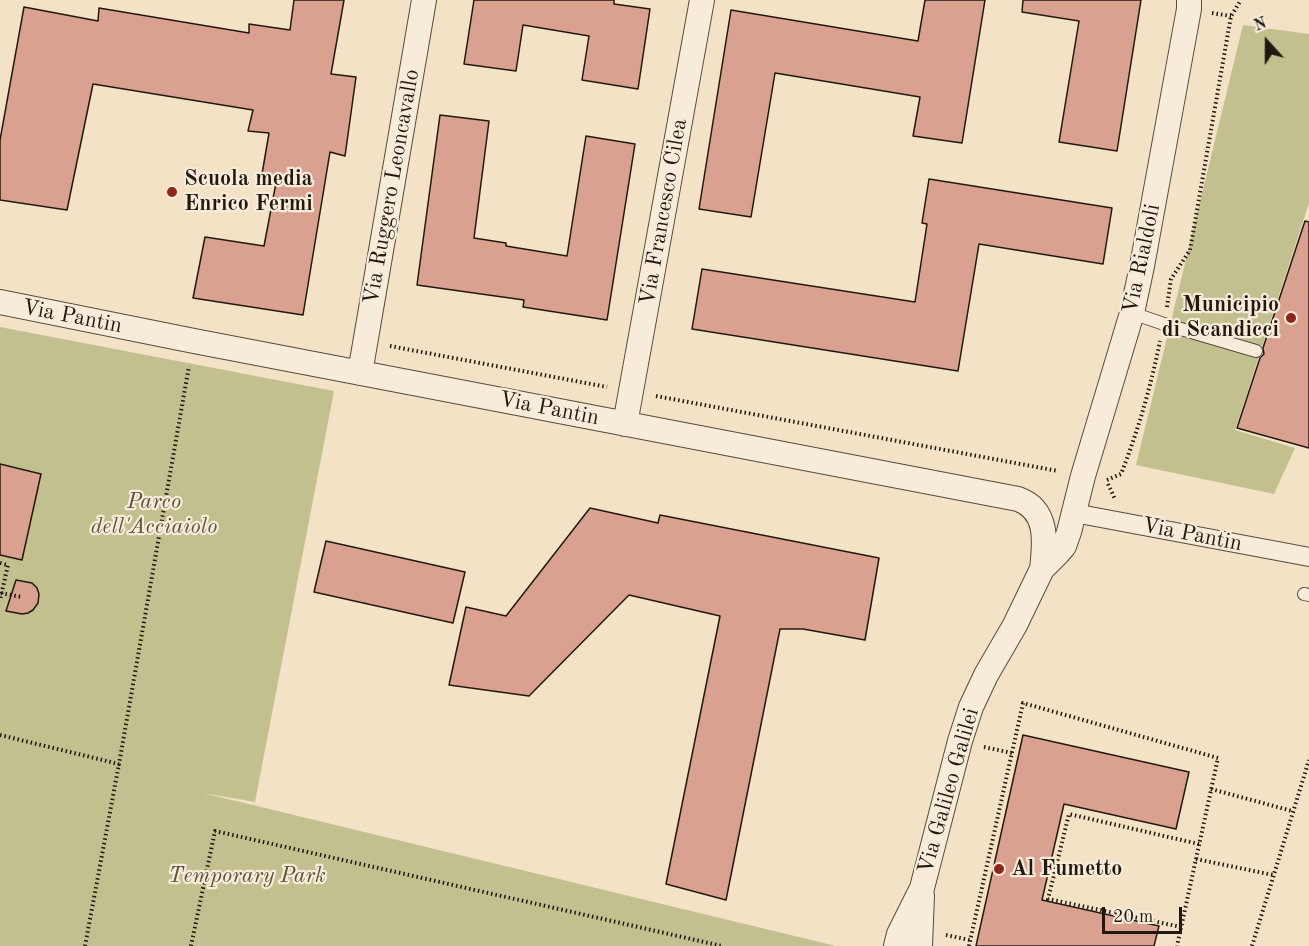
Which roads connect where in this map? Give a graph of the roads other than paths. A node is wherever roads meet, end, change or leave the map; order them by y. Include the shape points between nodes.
1 (424, 0) edge
2 (702, 0) edge
3 (1199, 6) edge
4 (0, 302) edge
5 (1132, 313) junction
6 (1256, 351) dead end
7 (360, 373) junction
8 (625, 424) junction
9 (1074, 513) junction
10 (1309, 557) edge
11 (1042, 569) junction
12 (922, 888) junction
13 (896, 946) edge
14 (920, 946) edge

1 - 7 street, Via Ruggero Leoncavallo
2 - 8 street, Via Francesco Cilea
3 - 5 street, Via Rialdoli via 1189,9
4 - 7 street, Via Pantin
5 - 6 lane
5 - 9 street, Via Rialdoli
7 - 8 street, Via Pantin
8 - 11 street, Via Pantin via 1018,499 1029,503 1041,523
9 - 10 street, Via Pantin
9 - 11 street, Via Galileo Galilei via 1064,546
11 - 12 street, Via Galileo Galilei via 971,707
12 - 13 street, Via Galileo Galilei
12 - 14 street

